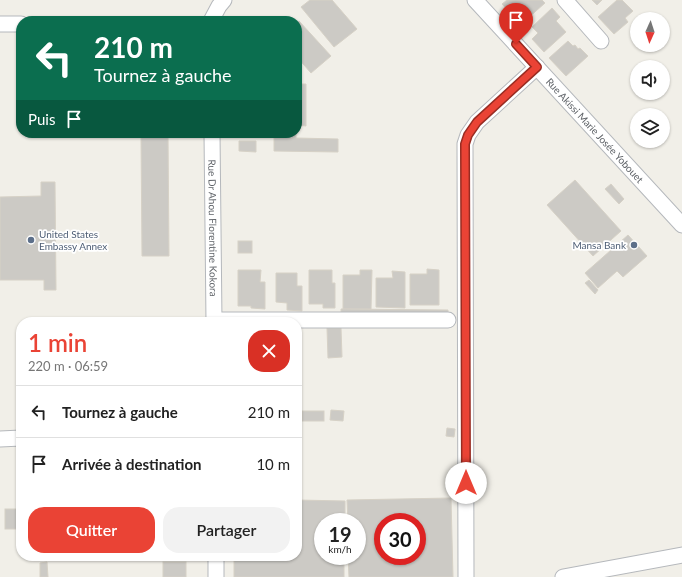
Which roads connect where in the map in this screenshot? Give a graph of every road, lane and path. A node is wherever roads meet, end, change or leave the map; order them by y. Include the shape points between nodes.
1 (224, 0) edge
2 (475, 0) edge
3 (565, 0) edge
4 (214, 16) edge
5 (0, 24) edge
6 (16, 24) edge
7 (601, 41) dead end
8 (537, 67) junction
9 (212, 138) edge
10 (682, 225) edge
11 (214, 317) edge
12 (448, 320) dead end
13 (302, 321) edge
14 (16, 438) edge
15 (0, 439) edge
16 (682, 555) edge
17 (216, 561) edge
18 (216, 577) edge
19 (466, 577) edge
20 (563, 577) edge

1 - 4 street
2 - 8 street, Rue Akissi Marie Josée Yobouet
3 - 7 street
5 - 6 street
8 - 10 street, Rue Akissi Marie Josée Yobouet
8 - 19 street via 477,122 465,144
9 - 11 street, Rue Dr Ahou Florentine Kokora
12 - 13 street
14 - 15 street
16 - 20 street
17 - 18 street

